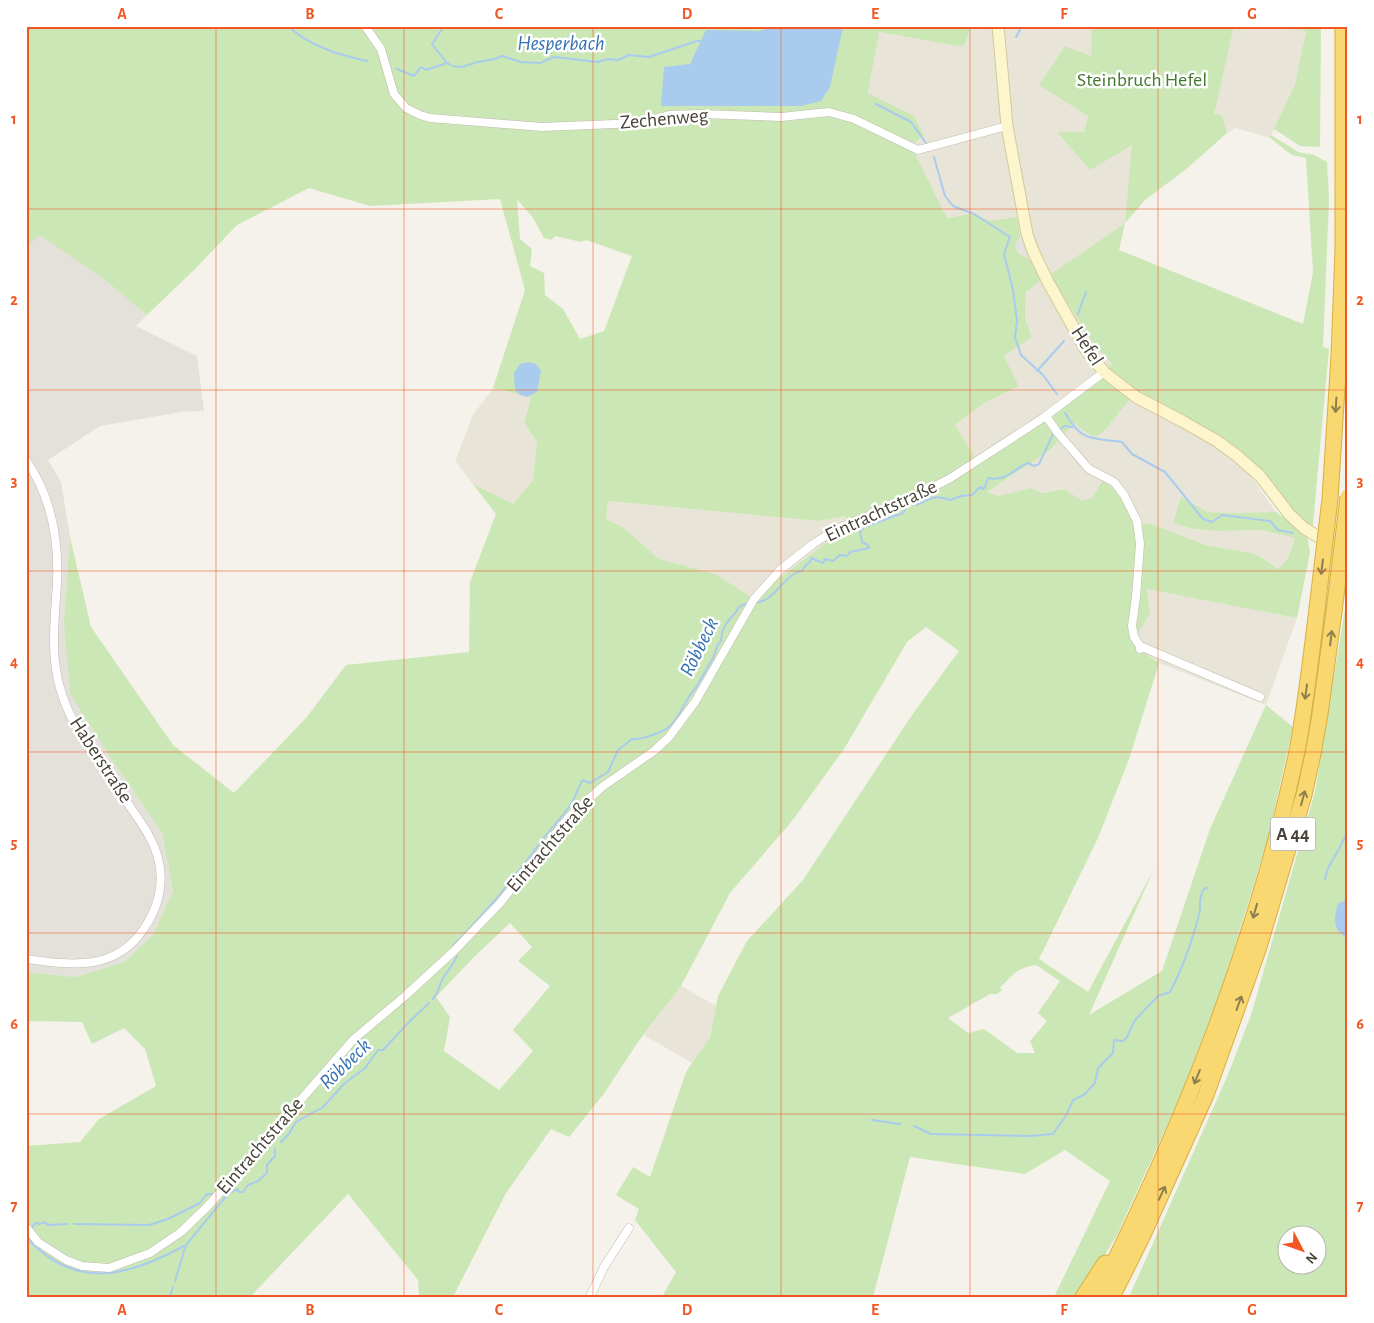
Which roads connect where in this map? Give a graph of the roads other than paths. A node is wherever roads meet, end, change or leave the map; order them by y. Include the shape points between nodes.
1 (365, 26) edge
2 (998, 26) edge
3 (1343, 26) edge
4 (1007, 126) junction
5 (1104, 372) junction
6 (1046, 416) junction
7 (26, 460) edge
8 (1348, 497) edge
9 (1348, 552) edge
10 (1260, 697) dead end
11 (26, 960) edge
12 (26, 1227) edge
13 (629, 1228) dead end
14 (1135, 1235) junction
15 (590, 1297) edge
16 (1083, 1297) edge
17 (1097, 1297) edge
18 (1112, 1297) edge
19 (1120, 1297) edge

1 - 4 street, Zechenweg via 381,49 394,94 406,108 430,118 542,127 639,123 669,114 781,117 829,112 854,119 918,150
2 - 4 main road, Hefel
3 -> 14 highway, A 44, bridge via 1343,249 1330,499 1297,750 1245,946 1213,1038
4 - 5 main road, Hefel via 1032,251 1086,350
5 - 6 street, Eintrachtstraße
5 - 9 main road, Hefel via 1136,397 1205,434 1236,455 1260,476 1304,528
6 - 10 street via 1089,469 1114,482 1137,521 1140,544 1132,626 1140,647
6 - 12 street, Eintrachtstraße via 949,479 827,535 781,569 754,599 695,702 670,737 578,808 500,903 454,951 354,1039 182,1232 150,1253 109,1268 82,1266 66,1260 38,1242
7 - 11 street, Haberstraße via 44,493 53,528 57,563 55,655 60,689 76,726 150,836 161,880 158,900 146,925 132,943 115,954 91,964 78,965
14 -> 8 highway, A 44, bridge via 1206,1095 1258,950 1296,822 1322,704
13 - 15 street via 604,1267
14 - 16 highway via 1104,1265
14 - 17 highway, A 44
14 - 18 highway, A 44
14 - 19 highway via 1131,1274

